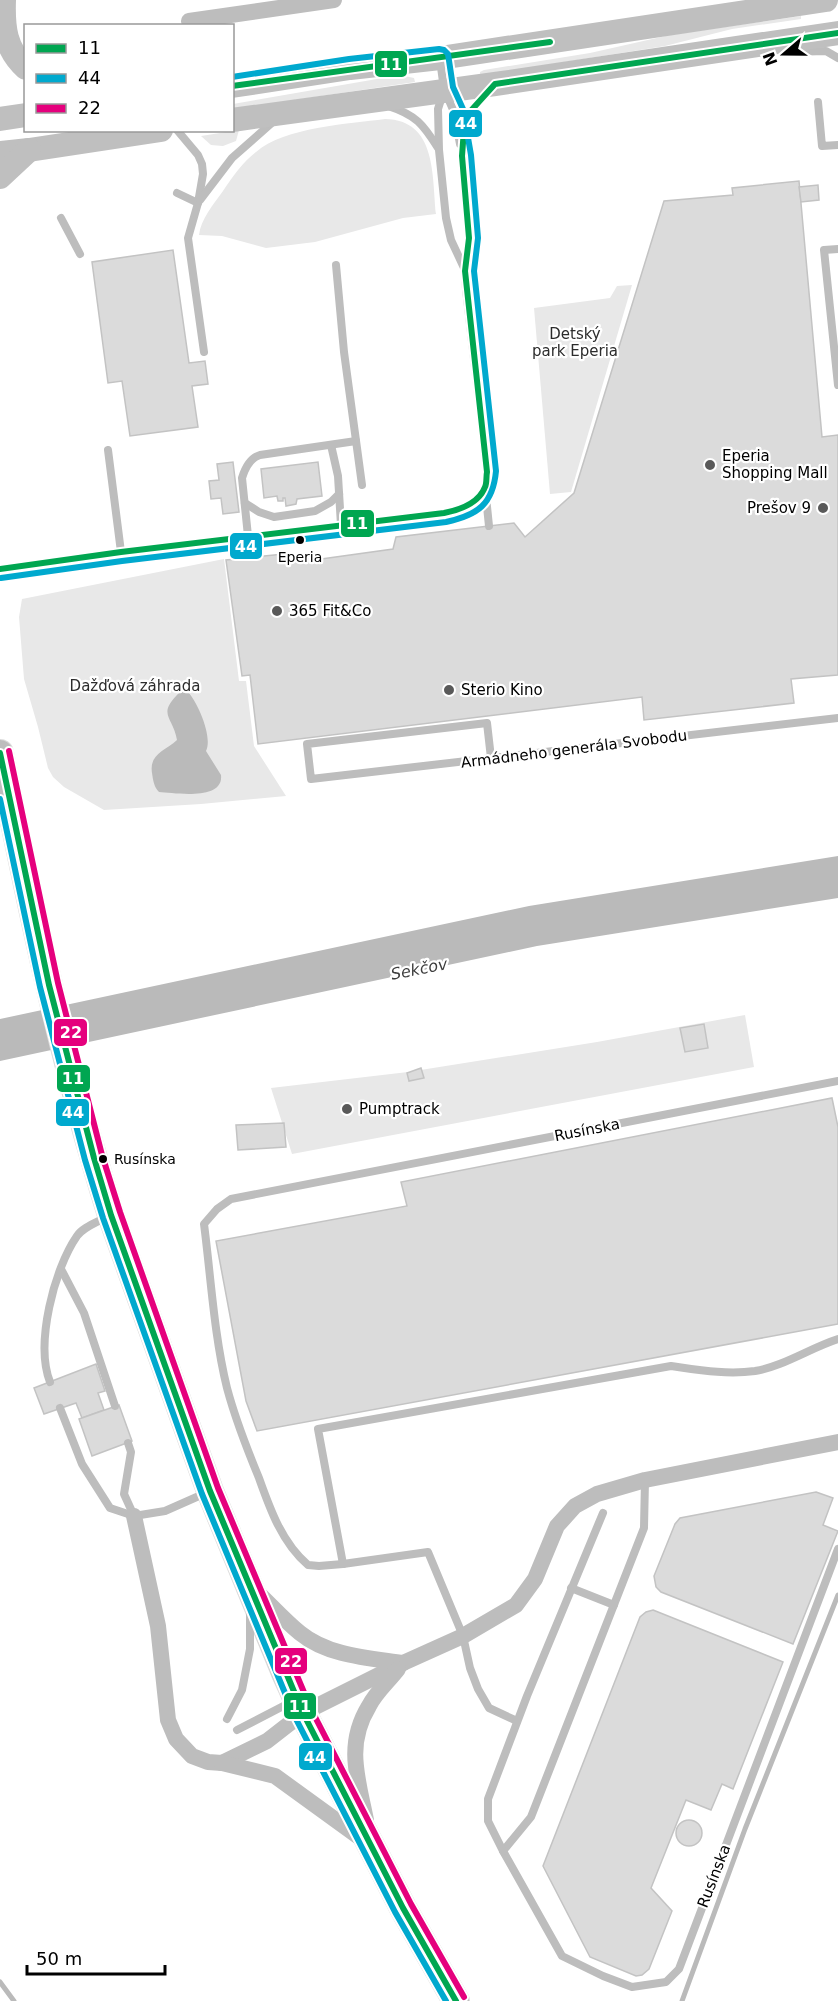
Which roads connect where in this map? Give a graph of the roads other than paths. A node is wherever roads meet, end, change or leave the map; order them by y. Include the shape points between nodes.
1 (3, 0) edge
2 (334, 0) edge
3 (826, 0) edge
4 (0, 8) edge
5 (189, 21) dead end
6 (838, 33) edge
7 (774, 52) dead end
8 (783, 52) dead end
9 (675, 56) junction
10 (440, 58) junction
11 (838, 58) edge
12 (24, 66) edge
13 (495, 84) junction
14 (234, 86) edge
15 (444, 90) junction
16 (370, 100) junction
17 (818, 102) dead end
18 (285, 112) junction
19 (24, 115) edge
20 (0, 119) edge
21 (234, 120) edge
22 (149, 132) edge
23 (179, 132) edge
24 (838, 145) edge
25 (29, 150) junction
26 (439, 150) junction
27 (0, 153) edge
28 (462, 156) junction
29 (0, 177) edge
30 (177, 193) dead end
31 (198, 203) junction
32 (61, 218) dead end
33 (838, 249) edge
34 (80, 254) dead end
35 (336, 264) dead end
36 (465, 271) junction
37 (204, 352) dead end
38 (838, 385) edge
39 (356, 441) junction
40 (330, 445) junction
41 (108, 450) dead end
42 (362, 485) dead end
43 (485, 486) junction
44 (339, 494) junction
45 (245, 503) junction
46 (341, 525) junction
47 (489, 526) dead end
48 (248, 536) junction
49 (121, 552) junction
50 (2, 569) edge
51 (838, 718) edge
52 (0, 753) edge
53 (491, 758) junction
54 (0, 816) edge
55 (24, 876) junction
56 (838, 1082) edge
57 (111, 1215) junction
58 (61, 1269) junction
59 (838, 1339) edge
60 (50, 1382) dead end
61 (115, 1406) dead end
62 (60, 1408) dead end
63 (838, 1442) edge
64 (128, 1443) dead end
65 (645, 1480) junction
66 (210, 1491) junction
67 (603, 1513) dead end
68 (134, 1516) junction
69 (838, 1549) edge
70 (343, 1564) junction
71 (250, 1585) junction
72 (571, 1588) junction
73 (614, 1605) junction
74 (463, 1636) junction
75 (403, 1663) junction
76 (300, 1706) junction
77 (227, 1719) dead end
78 (518, 1721) junction
79 (237, 1730) dead end
80 (222, 1763) junction
81 (370, 1845) junction
82 (503, 1851) junction
83 (456, 2001) edge

1 - 4 street
1 - 12 street via 3,26 9,47
2 - 5 street
3 - 10 street
6 - 9 street
7 - 9 lane
8 - 11 lane via 826,51
9 - 13 street
10 - 14 street
10 - 15 lane
13 - 15 street
13 - 28 lane via 467,115
15 - 16 street
15 - 26 lane via 438,109
15 - 28 lane via 454,112
16 - 18 street
16 - 26 lane via 407,112 420,122
17 - 24 lane via 822,146
18 - 21 street
18 - 31 lane via 232,158
19 - 20 street
22 - 25 street
23 - 31 lane via 202,164
25 - 27 street
25 - 29 street
26 - 36 lane via 451,240
28 - 36 lane via 469,238
30 - 31 lane
31 - 37 lane via 188,238
32 - 34 lane
33 - 38 lane via 824,250
35 - 39 lane
36 - 43 lane via 487,472
39 - 40 lane
39 - 42 lane
40 - 44 lane
40 - 45 lane via 256,456 242,478
41 - 49 lane
43 - 46 lane via 474,500 454,511
43 - 47 lane
44 - 45 lane via 315,511 274,517
44 - 46 lane
45 - 48 lane
46 - 48 lane
48 - 49 lane
49 - 50 lane
51 - 53 lane, Armádneho generála Svobodu
52 - 55 main road
53 - 53 lane, Armádneho generála Svobodu via 311,779 307,744 487,723
54 - 55 lane
55 - 57 main road via 77,1101
56 - 70 lane, Rusínska via 231,1199 217,1209 204,1224 227,1387 243,1437 286,1540 308,1565
57 - 58 lane via 77,1236
57 - 66 main road
58 - 60 lane via 47,1314 46,1372
58 - 61 lane via 84,1313
59 - 70 lane via 756,1371 722,1373 671,1366 318,1429
62 - 68 lane via 82,1464 110,1508
63 - 65 street
64 - 68 lane via 131,1452 124,1494
65 - 73 lane via 644,1528
65 - 74 street via 597,1494 575,1506 557,1526 535,1579 516,1605
66 - 68 lane via 165,1510
66 - 71 main road
67 - 72 lane, Rusínska
68 - 80 street via 158,1626 168,1720 176,1739 192,1756
69 - 82 lane, Rusínska via 679,1969 666,1982 632,1987 562,1956
70 - 74 lane, Rusínska via 429,1552
71 - 75 street via 301,1634 326,1647 348,1655
71 - 76 main road
71 - 77 lane via 250,1649 242,1690
72 - 73 lane
72 - 78 lane, Rusínska
73 - 82 lane via 531,1817
74 - 75 street
74 - 78 lane, Rusínska via 470,1668 489,1708
75 - 76 street
75 - 81 street via 369,1705 357,1730 354,1752
76 - 79 lane
76 - 80 street via 267,1741
76 - 81 main road
78 - 82 lane, Rusínska via 488,1799 488,1821
80 - 81 street via 275,1776
81 - 83 main road

